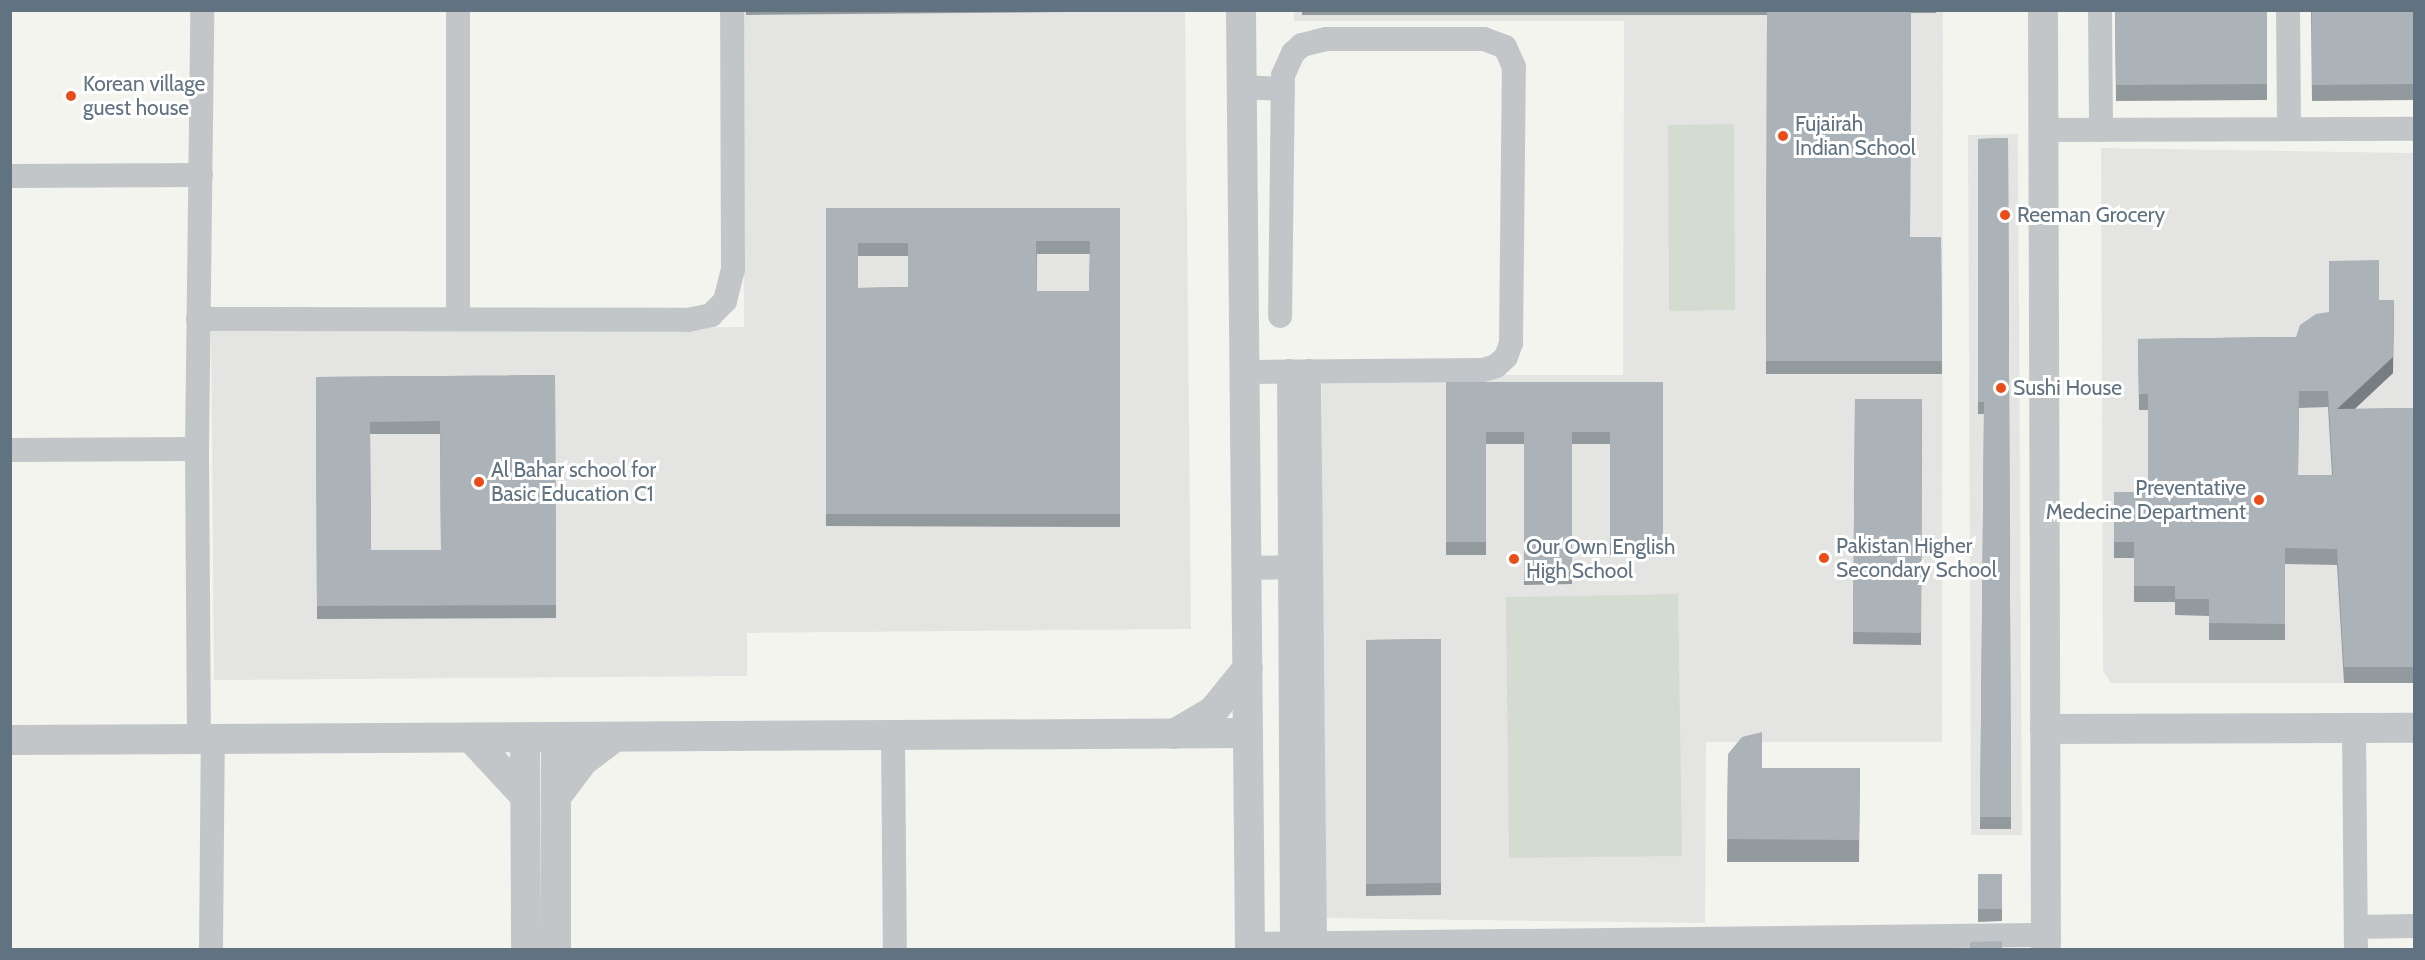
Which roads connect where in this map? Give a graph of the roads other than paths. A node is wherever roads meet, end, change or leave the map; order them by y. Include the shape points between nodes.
1 (202, 10) edge
2 (458, 10) edge
3 (732, 10) edge
4 (1241, 10) edge
5 (2100, 10) edge
6 (2288, 10) edge
7 (2043, 13) edge
8 (1242, 87) junction
9 (1283, 89) junction
10 (2289, 129) junction
11 (2415, 129) edge
12 (2043, 130) junction
13 (2101, 130) junction
14 (201, 175) junction
15 (10, 176) edge
16 (1280, 316) dead end
17 (458, 318) junction
18 (198, 319) junction
19 (1299, 371) junction
20 (1247, 372) junction
21 (197, 449) junction
22 (10, 450) edge
23 (1300, 567) junction
24 (1248, 568) junction
25 (1248, 668) junction
26 (2354, 728) junction
27 (2415, 728) edge
28 (2045, 729) junction
29 (1248, 733) junction
30 (1174, 734) junction
31 (893, 735) junction
32 (613, 738) junction
33 (206, 739) junction
34 (472, 739) junction
35 (525, 739) junction
36 (10, 740) edge
37 (556, 740) junction
38 (525, 796) junction
39 (556, 797) junction
40 (1249, 797) junction
41 (2415, 926) edge
42 (2356, 938) edge
43 (2046, 942) edge
44 (1299, 945) edge
45 (1522, 945) edge
46 (1250, 946) edge
47 (211, 950) edge
48 (526, 950) edge
49 (556, 950) edge
50 (895, 950) edge

1 - 14 street
2 - 17 street
3 - 17 street via 733,270 721,308 711,315 688,320
4 - 8 street
5 - 13 street
6 - 10 street
7 - 12 street
8 - 9 street
8 - 20 street
9 - 16 street
9 - 19 street via 1283,75 1293,52 1302,45 1326,39 1492,40 1509,53 1514,67 1511,343 1506,357 1483,370
10 - 11 street
10 - 13 street
12 - 13 street
12 - 28 street
14 - 15 street
14 - 18 street
17 - 18 street
18 - 21 street
19 - 20 street
19 - 23 street
20 - 24 street
21 - 22 street
21 - 33 street
23 - 24 street
23 - 44 street
24 - 25 street
25 - 29 street
25 - 30 street via 1213,711
26 - 27 street
26 - 28 street
26 - 42 street
28 - 43 street
29 - 30 street
29 - 40 street
30 - 31 street
30 - 40 street via 1220,747 1241,767
31 - 32 street
31 - 50 street
32 - 37 street
32 - 39 street via 583,761
33 - 34 street
33 - 36 street
33 - 47 street
34 - 35 street
34 - 38 street
35 - 37 street
35 - 38 street
37 - 39 street
38 - 48 street
39 - 49 street
40 - 46 street
41 - 42 street
43 - 45 street
44 - 45 street
44 - 46 street

